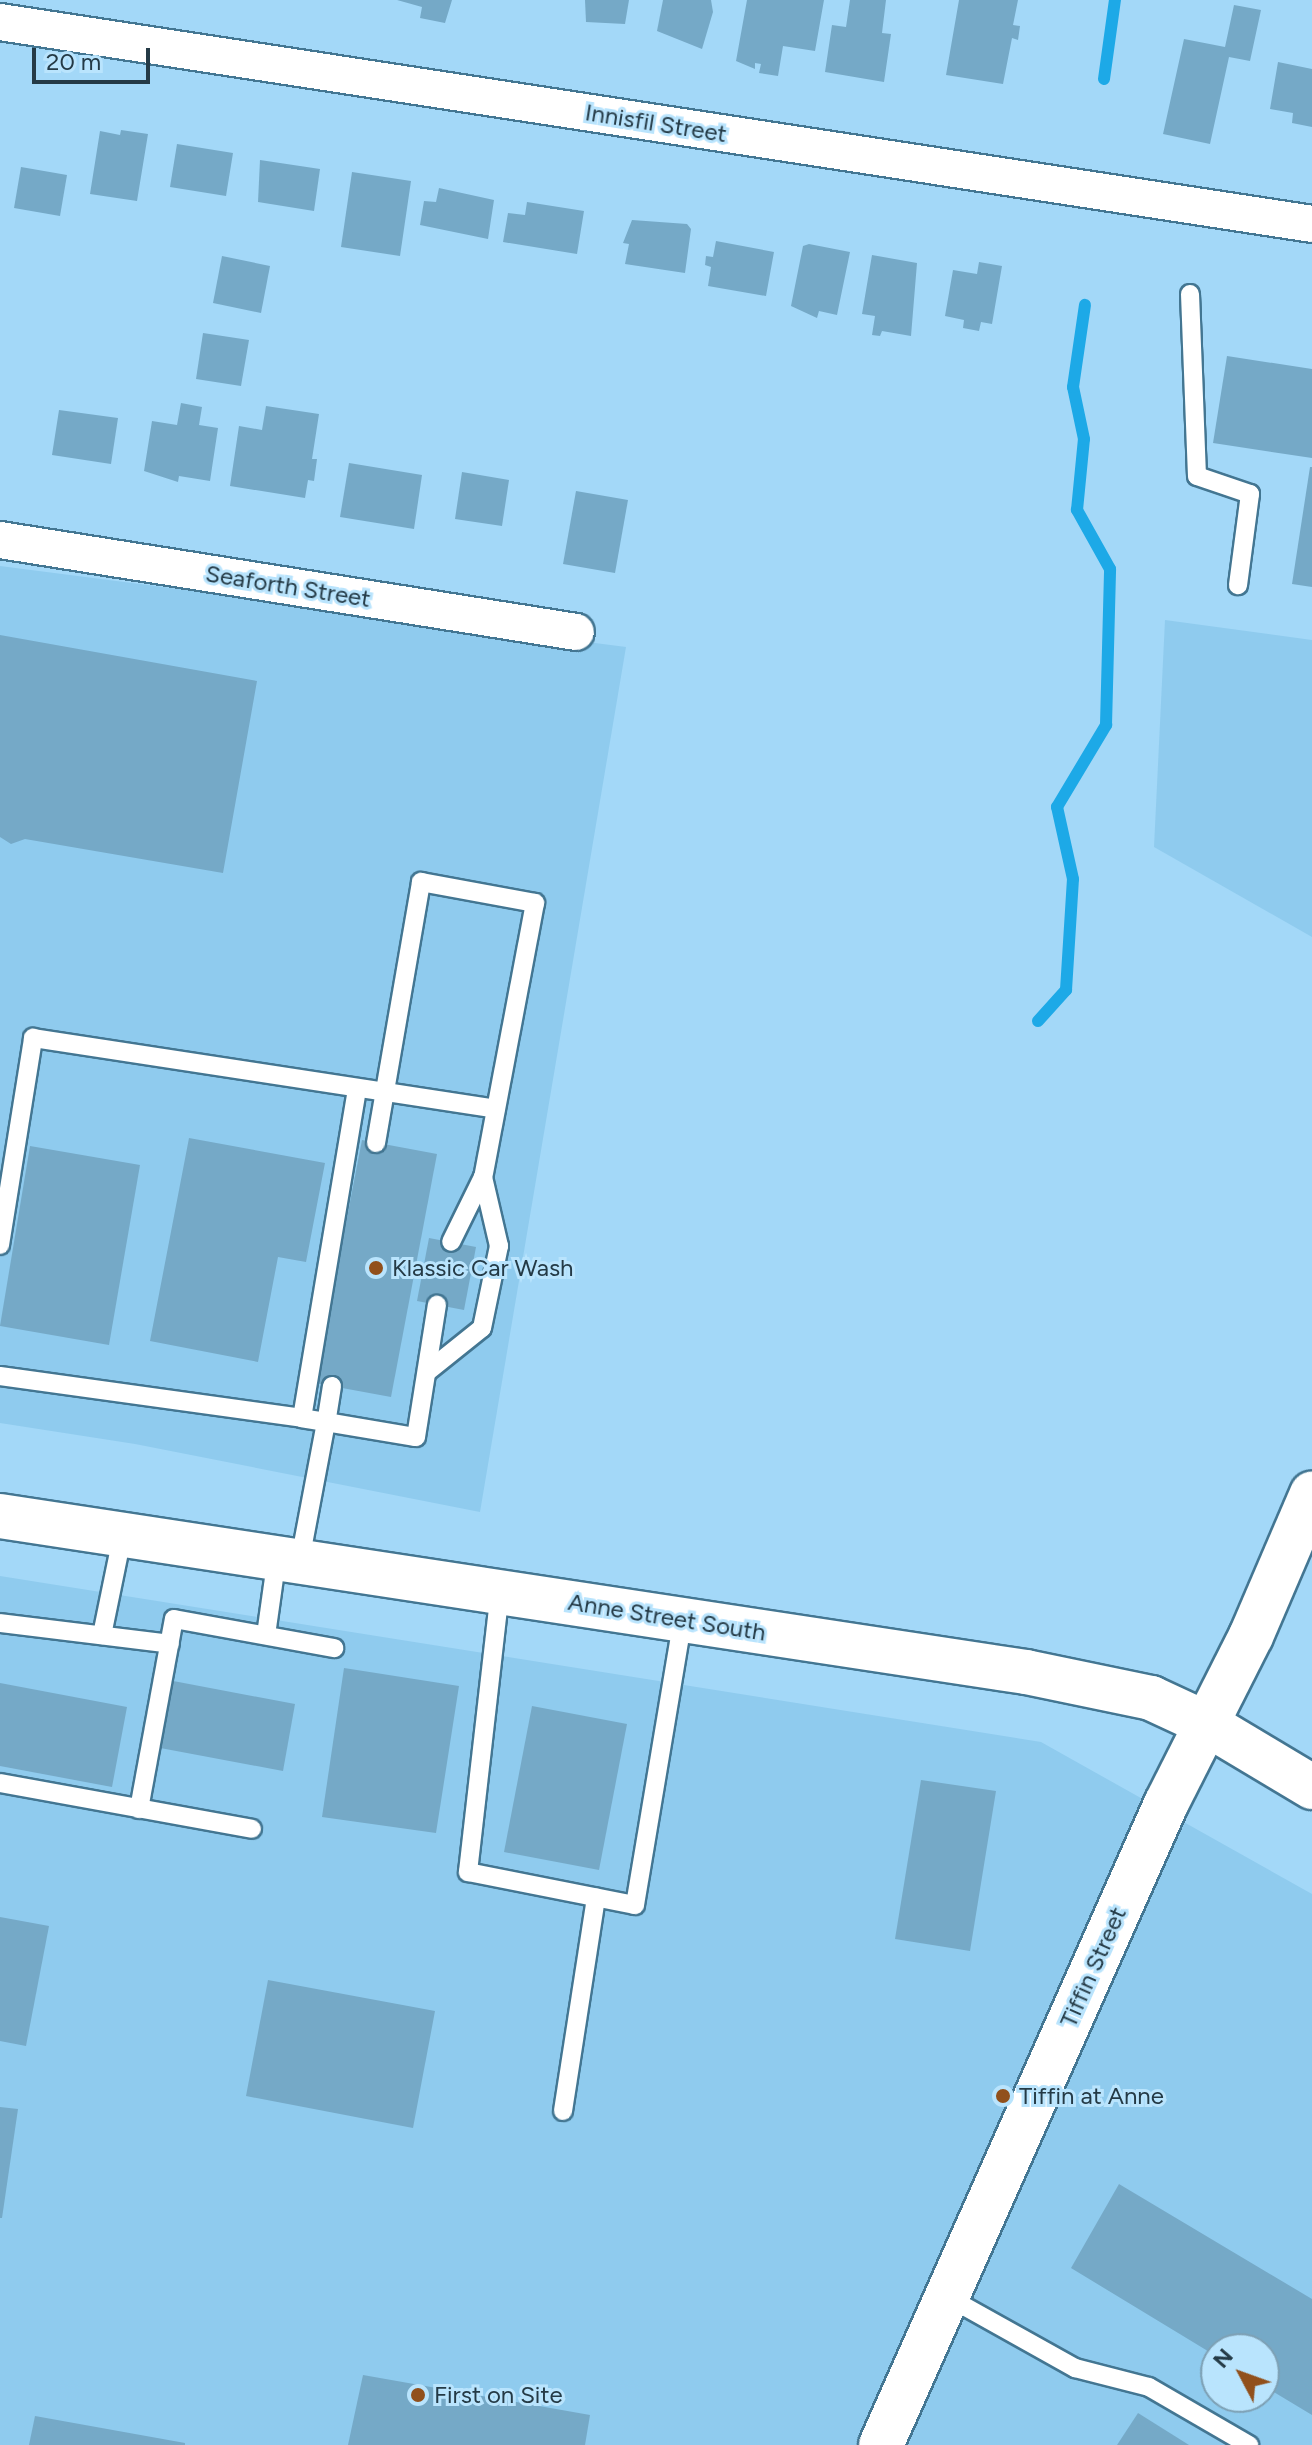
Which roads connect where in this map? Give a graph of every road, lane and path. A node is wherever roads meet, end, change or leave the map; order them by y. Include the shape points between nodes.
1 (0, 22) edge
2 (1312, 224) edge
3 (1190, 294) dead end
4 (0, 540) edge
5 (1238, 585) dead end
6 (576, 632) dead end
7 (357, 1089) junction
8 (382, 1093) junction
9 (496, 1109) junction
10 (376, 1143) dead end
11 (483, 1177) junction
12 (451, 1242) dead end
13 (0, 1245) edge
14 (437, 1305) dead end
15 (427, 1372) junction
16 (0, 1376) edge
17 (332, 1386) dead end
18 (302, 1418) junction
19 (326, 1422) junction
20 (1312, 1494) edge
21 (0, 1516) edge
22 (123, 1533) junction
23 (288, 1559) junction
24 (500, 1591) junction
25 (683, 1619) junction
26 (0, 1623) edge
27 (102, 1635) junction
28 (266, 1635) junction
29 (170, 1644) junction
30 (334, 1648) dead end
31 (1205, 1723) junction
32 (0, 1783) edge
33 (1312, 1787) edge
34 (139, 1809) junction
35 (252, 1829) dead end
36 (596, 1898) junction
37 (563, 2111) dead end
38 (946, 2296) junction
39 (881, 2445) edge
40 (1249, 2445) edge

1 - 2 street, Innisfil Street
3 - 5 lane via 1197,476 1250,494
4 - 6 street, Seaforth Street
7 - 8 lane
7 - 13 lane via 33,1038
7 - 18 lane
8 - 9 lane
8 - 9 lane via 421,882 535,903
8 - 10 lane
9 - 11 lane
11 - 12 lane
11 - 15 lane via 499,1246 482,1328
14 - 15 lane
15 - 19 lane via 416,1437
16 - 18 lane
17 - 19 lane
18 - 19 lane
19 - 23 lane
20 - 31 street, Tiffin Street via 1251,1636
21 - 22 street, Anne Street South
22 - 23 street, Anne Street South
22 - 27 lane
23 - 24 street, Anne Street South
23 - 28 lane
24 - 25 street, Anne Street South
24 - 36 lane via 468,1872
25 - 31 street, Anne Street South via 1026,1672 1151,1698
25 - 36 lane via 635,1905
26 - 27 lane
27 - 29 lane
28 - 29 lane via 174,1619
28 - 30 lane
29 - 34 lane
31 - 33 street, Anne Street South
31 - 38 street, Tiffin Street
32 - 34 lane
34 - 35 lane
36 - 37 lane
38 - 39 street, Tiffin Street
38 - 40 lane via 1075,2368 1149,2387

